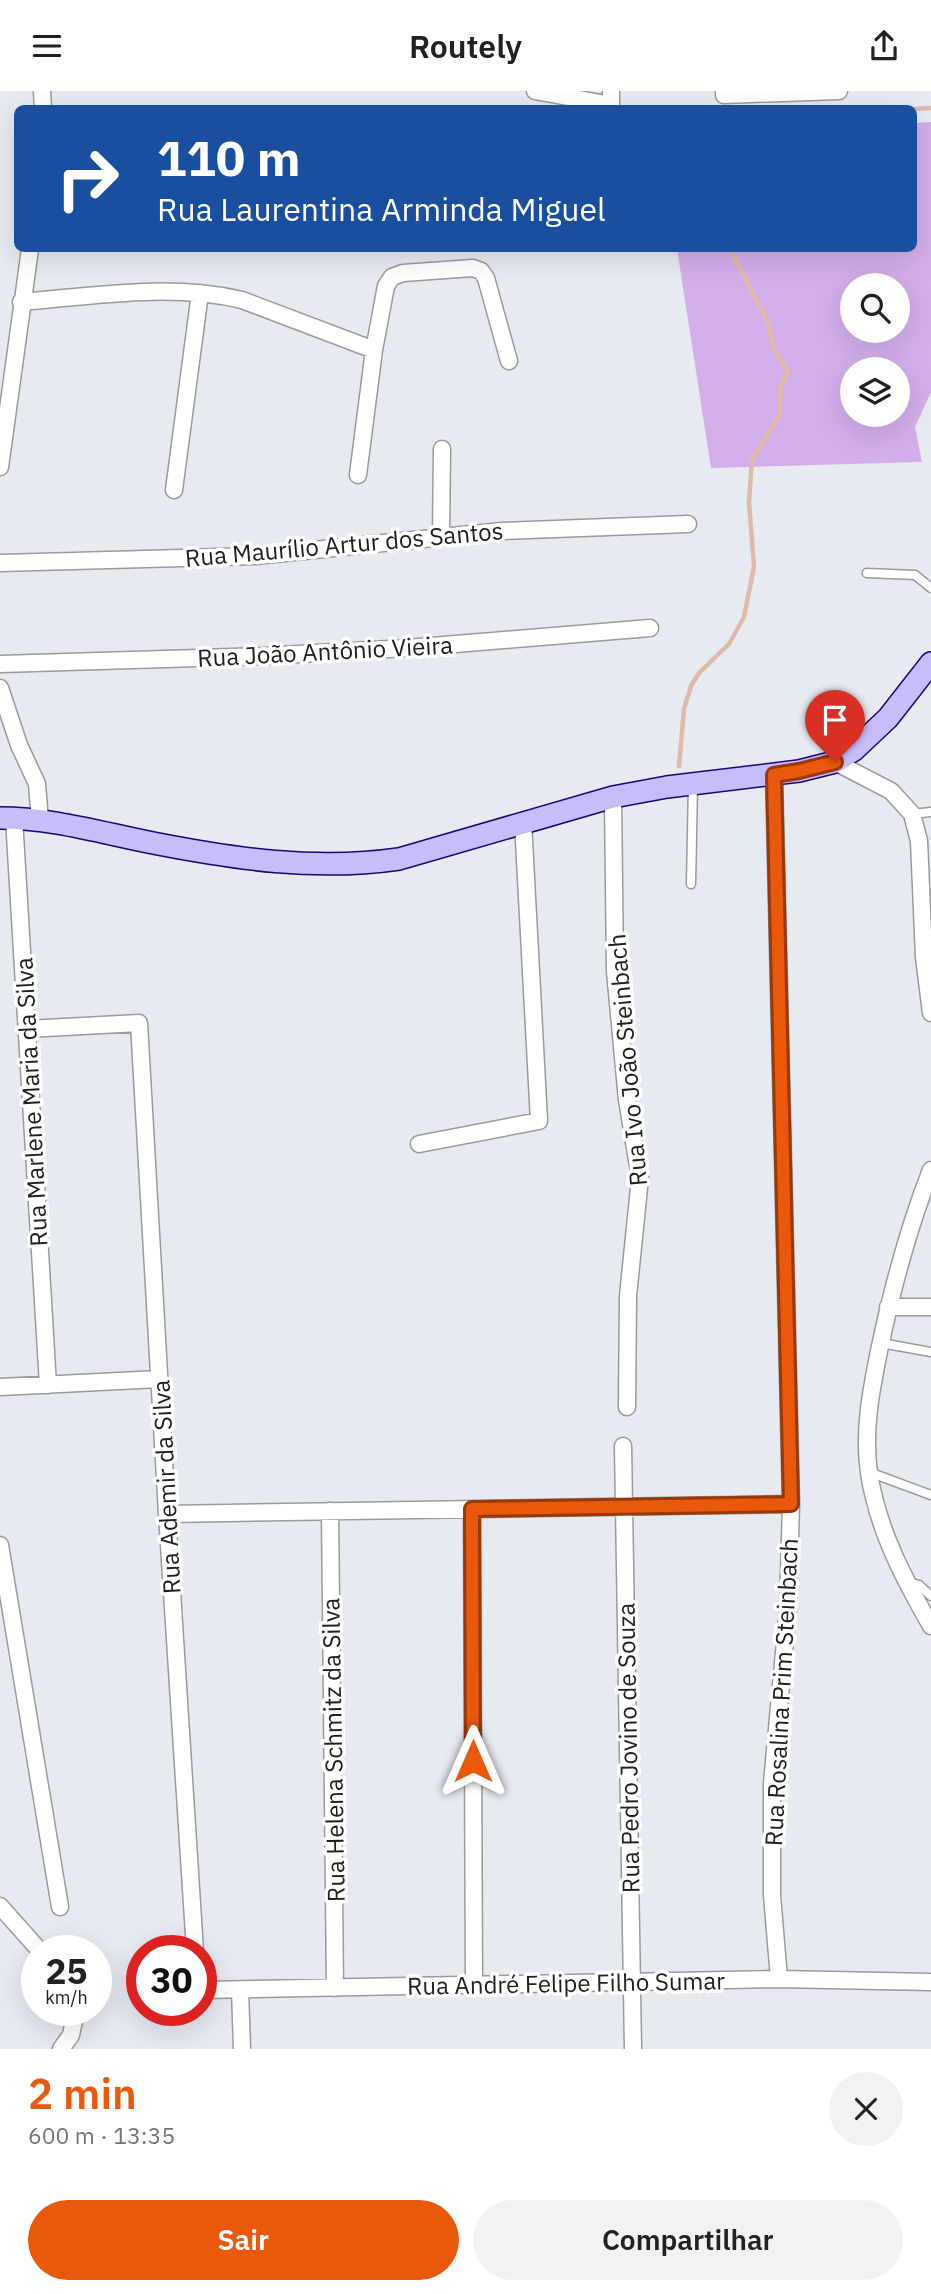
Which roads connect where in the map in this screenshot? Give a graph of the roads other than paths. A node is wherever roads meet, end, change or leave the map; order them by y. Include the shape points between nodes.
1 (535, 91) edge
2 (611, 91) edge
3 (839, 91) edge
4 (724, 93) edge
5 (29, 252) edge
6 (200, 293) junction
7 (21, 302) junction
8 (374, 350) junction
9 (509, 361) dead end
10 (442, 449) dead end
11 (0, 467) edge
12 (358, 475) dead end
13 (174, 490) dead end
14 (688, 524) dead end
15 (441, 536) junction
16 (0, 563) edge
17 (867, 573) dead end
18 (931, 588) edge
19 (650, 628) dead end
20 (0, 664) edge
21 (928, 672) edge
22 (0, 688) edge
23 (835, 762) junction
24 (774, 775) junction
25 (693, 784) junction
26 (613, 797) junction
27 (931, 812) edge
28 (912, 814) junction
29 (7, 818) edge
30 (40, 820) junction
31 (523, 823) junction
32 (691, 884) dead end
33 (927, 912) edge
34 (931, 1013) edge
35 (27, 1029) junction
36 (419, 1144) dead end
37 (929, 1179) edge
38 (888, 1307) junction
39 (931, 1307) edge
40 (881, 1343) junction
41 (931, 1352) edge
42 (159, 1379) junction
43 (48, 1385) junction
44 (0, 1387) edge
45 (627, 1407) dead end
46 (623, 1446) dead end
47 (869, 1472) junction
48 (931, 1495) edge
49 (791, 1504) junction
50 (624, 1506) junction
51 (472, 1509) junction
52 (330, 1511) junction
53 (167, 1514) junction
54 (0, 1545) edge
55 (905, 1581) junction
56 (931, 1596) edge
57 (931, 1626) edge
58 (0, 1906) edge
59 (60, 1907) dead end
60 (26, 1935) edge
61 (194, 1935) edge
62 (779, 1979) junction
63 (632, 1982) junction
64 (931, 1982) edge
65 (474, 1985) junction
66 (335, 1988) junction
67 (217, 1990) edge
68 (240, 1990) junction
69 (73, 2026) edge
70 (61, 2049) edge
71 (242, 2049) edge
72 (633, 2049) edge

1 - 2 street via 611,104
3 - 4 street
5 - 7 street
6 - 7 street via 129,293
6 - 8 street via 242,300
6 - 13 street
7 - 11 street
8 - 9 street via 386,286 392,277 473,268 486,278
8 - 12 street
10 - 15 street
14 - 15 street, Rua Maurílio Artur dos Santos
15 - 16 street, Rua Maurílio Artur dos Santos via 255,556
17 - 18 lane via 915,575
19 - 20 street, Rua João Antônio Vieira via 368,650
21 - 23 main road via 888,718
22 - 30 street via 37,784
23 - 24 main road
23 - 28 street via 891,792
24 - 25 main road
24 - 49 street, Rua Rosalina Prim Steinbach
25 - 26 main road
25 - 32 lane
26 - 31 main road
26 - 45 street, Rua Ivo João Steinbach via 615,971 627,1100 640,1178 629,1276
27 - 28 lane
28 - 33 street
29 - 30 main road
29 - 35 street, Rua Marlene Maria da Silva
30 - 31 main road via 224,856 326,865 398,859
31 - 36 street via 539,1121
33 - 34 street via 925,978
35 - 42 street, Rua Ademir da Silva via 139,1023
35 - 43 street, Rua Marlene Maria da Silva
37 - 38 street via 908,1233
38 - 39 street
38 - 40 street
40 - 41 lane
40 - 47 street via 867,1417
42 - 43 street
42 - 53 street, Rua Ademir da Silva
43 - 44 street
46 - 50 street, Rua Pedro Jovino de Souza
47 - 48 lane
47 - 55 street via 883,1530
49 - 50 street
49 - 62 street, Rua Rosalina Prim Steinbach via 788,1609 772,1783 772,1895
50 - 51 street
50 - 63 street, Rua Pedro Jovino de Souza
51 - 52 street
51 - 65 street
52 - 53 street
52 - 66 street, Rua Helena Schmitz da Silva
53 - 61 street, Rua Ademir da Silva
54 - 59 street
55 - 56 lane via 919,1585
55 - 57 street
58 - 60 street
62 - 63 street, Rua André Felipe Filho Sumar
62 - 64 street, Rua André Felipe Filho Sumar
63 - 65 street, Rua André Felipe Filho Sumar
63 - 72 street, Rua Pedro Jovino de Souza
65 - 66 street, Rua André Felipe Filho Sumar
66 - 68 street, Rua André Felipe Filho Sumar
67 - 68 street, Rua André Felipe Filho Sumar
68 - 71 street
69 - 70 street

